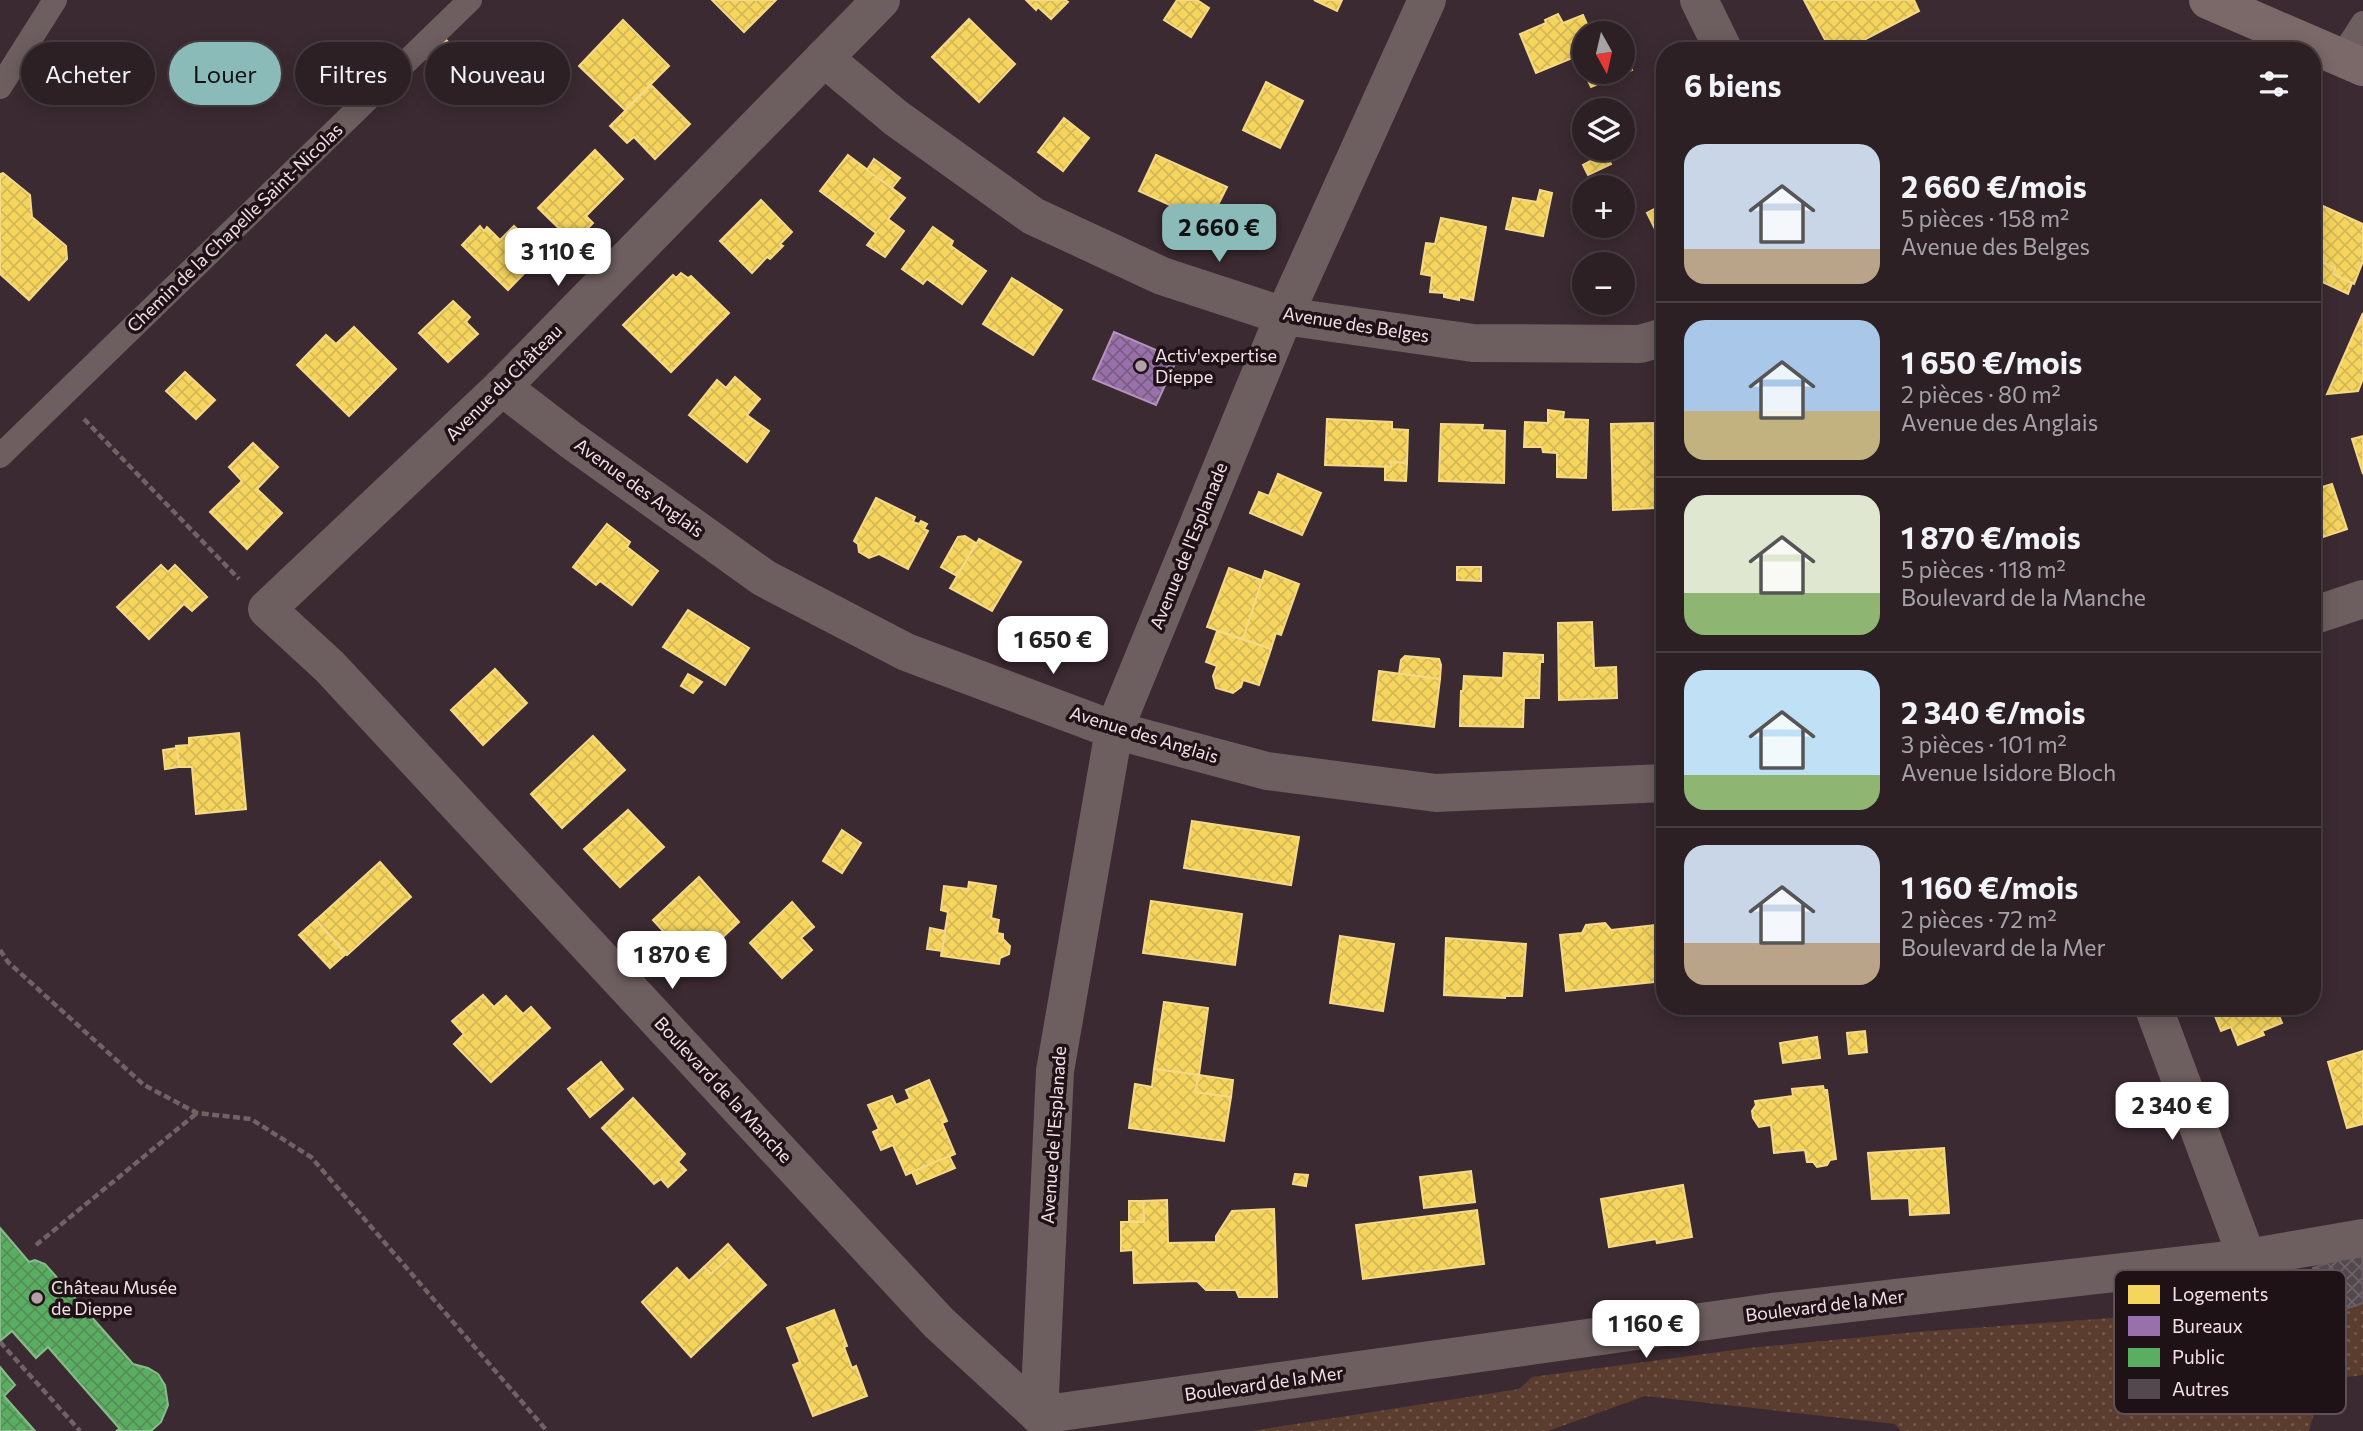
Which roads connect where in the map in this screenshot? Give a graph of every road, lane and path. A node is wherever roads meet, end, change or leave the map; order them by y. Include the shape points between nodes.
1 (55, 0) edge
2 (470, 0) edge
3 (881, 0) edge
4 (1427, 0) edge
5 (1699, 0) edge
6 (2208, 0) edge
7 (2363, 23) edge
8 (1720, 42) edge
9 (2306, 42) edge
10 (2321, 49) edge
11 (824, 58) junction
12 (2352, 62) edge
13 (0, 87) edge
14 (1284, 316) junction
15 (1656, 339) edge
16 (502, 387) junction
17 (61, 396) junction
18 (0, 456) edge
19 (2363, 599) edge
20 (267, 609) junction
21 (2321, 613) edge
22 (1114, 730) junction
23 (1656, 783) edge
24 (0, 950) edge
25 (2156, 1015) edge
26 (198, 1112) junction
27 (2363, 1238) edge
28 (36, 1245) dead end
29 (2247, 1258) junction
30 (2141, 1270) edge
31 (2114, 1273) edge
32 (0, 1342) edge
33 (1039, 1416) junction
34 (80, 1431) edge
35 (547, 1431) edge

1 - 13 lane
2 - 17 lane, Chemin de la Chapelle Saint-Nicolas
3 - 11 street, Avenue du Château
4 - 14 street, Avenue de l'Esplanade
5 - 8 street
6 - 9 main road
7 - 12 lane
10 - 12 main road
11 - 14 street, Avenue des Belges via 896,118 1033,216 1162,276
11 - 16 street, Avenue du Château
14 - 15 street, Avenue des Belges via 1473,343 1640,344
14 - 22 street, Avenue de l'Esplanade
16 - 20 street, Avenue du Château
16 - 22 street, Avenue des Anglais via 764,578 906,652
17 - 18 lane, Chemin de la Chapelle Saint-Nicolas
17 - 20 path
19 - 21 street
20 - 33 street, Boulevard de la Manche via 330,667 939,1323
22 - 23 street, Avenue des Anglais via 1267,771 1436,793
22 - 33 street, Avenue de l'Esplanade via 1055,1071
24 - 26 path via 144,1085
25 - 29 street
26 - 28 path
26 - 35 path via 251,1119 310,1157
27 - 29 street, Boulevard de la Mer
29 - 30 street, Boulevard de la Mer
31 - 33 street, Boulevard de la Mer via 1772,1312
32 - 34 path

